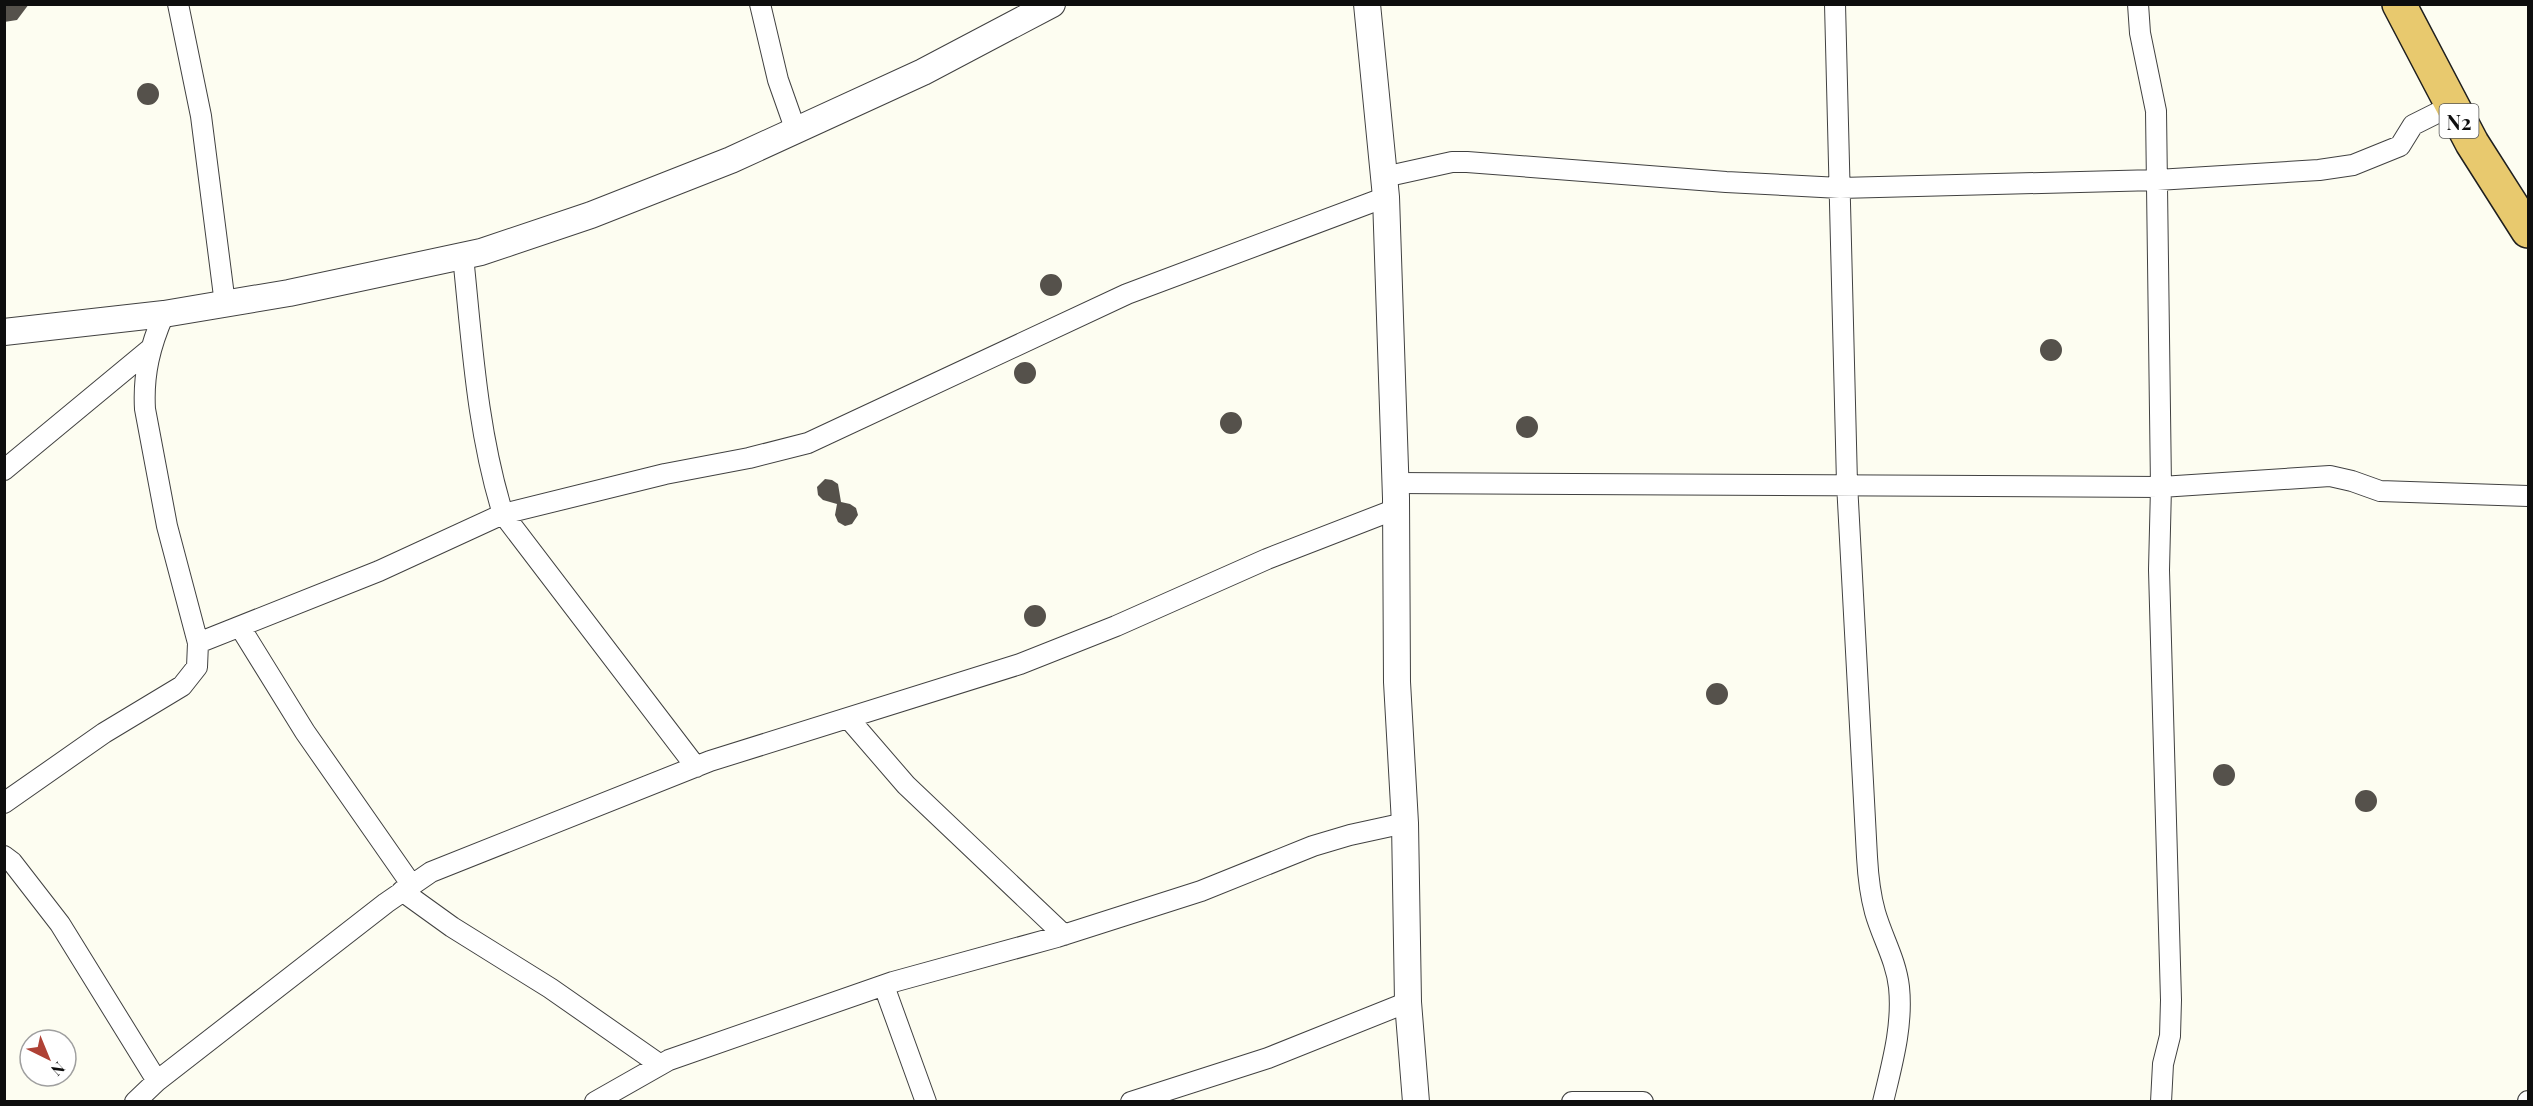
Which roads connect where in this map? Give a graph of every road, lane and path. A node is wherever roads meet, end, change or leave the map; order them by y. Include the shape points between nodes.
1 (178, 4) edge
2 (760, 4) edge
3 (1052, 4) edge
4 (1367, 4) edge
5 (1836, 4) edge
6 (2138, 4) edge
7 (2399, 4) edge
8 (2451, 106) junction
9 (796, 131) junction
10 (2157, 180) junction
11 (1385, 187) junction
12 (1840, 188) junction
13 (2529, 231) edge
14 (463, 256) junction
15 (225, 303) junction
16 (164, 314) junction
17 (4, 332) edge
18 (149, 350) junction
19 (4, 470) edge
20 (1396, 483) junction
21 (1847, 483) junction
22 (2161, 487) junction
23 (2529, 496) edge
24 (1396, 509) junction
25 (503, 514) junction
26 (240, 627) junction
27 (198, 643) junction
28 (849, 719) junction
29 (696, 767) junction
30 (4, 803) edge
31 (1405, 823) junction
32 (4, 856) edge
33 (406, 888) junction
34 (1064, 935) junction
35 (884, 986) junction
36 (1408, 1002) junction
37 (659, 1064) junction
38 (157, 1081) junction
39 (143, 1100) edge
40 (595, 1101) edge
41 (926, 1101) edge
42 (1131, 1101) edge
43 (1416, 1101) edge
44 (1572, 1101) edge
45 (1643, 1101) edge
46 (1883, 1101) edge
47 (2161, 1101) edge

1 - 15 street via 201,116
2 - 9 street via 778,80
3 - 9 street via 923,72
4 - 11 street
5 - 12 street
6 - 10 street via 2156,111
7 - 8 highway, N2
8 - 10 street via 2413,125 2400,146 2353,165
8 - 13 highway, N2
9 - 14 street via 591,215
10 - 12 street
10 - 22 street
11 - 12 street via 1452,162 1467,162
11 - 20 street
11 - 25 street via 1126,294 808,443
12 - 21 street
14 - 15 street
14 - 25 street via 477,394
15 - 16 street
16 - 17 street
16 - 18 street
18 - 19 street
18 - 27 street via 145,409 167,526
20 - 21 street
20 - 24 street
21 - 22 street
21 - 46 street via 1869,886 1899,985 1900,1017
22 - 23 street via 2330,476 2380,491
22 - 47 street via 2159,570 2171,1000
24 - 28 street via 1020,664
24 - 31 street via 1397,682
25 - 26 street via 379,572
25 - 29 street
26 - 27 street
26 - 33 street
27 - 30 street via 197,667 182,686 104,733
28 - 29 street
28 - 34 street via 906,785
29 - 33 street via 454,863
31 - 34 street via 1313,846 1201,891
31 - 36 street
32 - 38 street via 60,924
33 - 37 street via 452,927 550,988
33 - 38 street
34 - 35 street
35 - 37 street
35 - 41 street
36 - 42 street via 1268,1058
36 - 43 street
37 - 40 street
38 - 39 street
44 - 45 street

